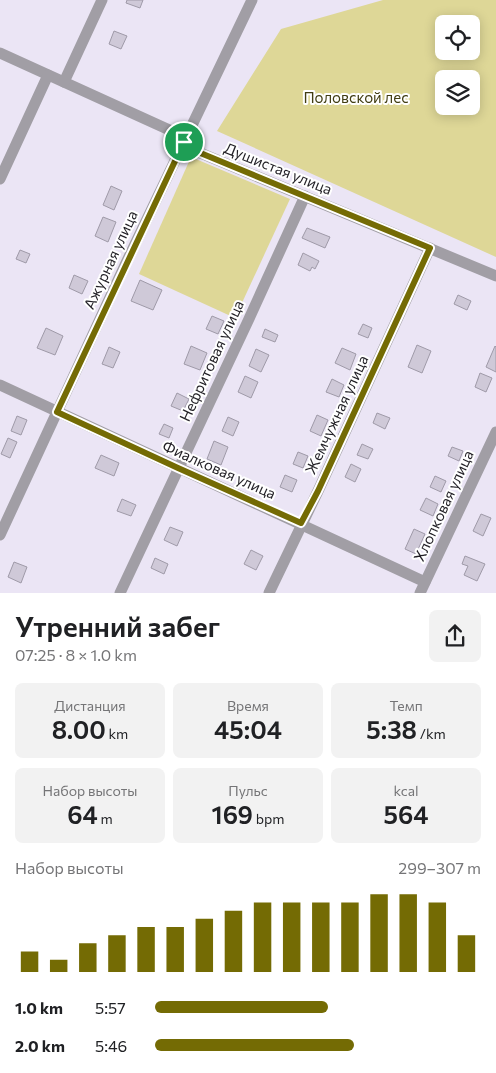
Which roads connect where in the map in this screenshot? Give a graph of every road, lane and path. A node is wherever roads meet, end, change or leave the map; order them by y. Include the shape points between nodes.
1 (102, 0) edge
2 (252, 0) edge
3 (0, 53) edge
4 (48, 76) junction
5 (64, 82) junction
6 (184, 142) junction
7 (0, 179) edge
8 (305, 196) junction
9 (430, 248) junction
10 (496, 276) edge
11 (0, 385) edge
12 (57, 412) junction
13 (496, 432) edge
14 (178, 468) junction
15 (301, 523) junction
16 (0, 534) edge
17 (426, 582) junction
18 (120, 593) edge
19 (269, 593) edge
20 (420, 593) edge

1 - 5 street
2 - 6 street, Ажурная улица
3 - 4 street, Душистая улица
4 - 5 street, Душистая улица
4 - 7 street
5 - 6 street, Душистая улица via 176,133
6 - 8 street, Душистая улица via 198,152
6 - 12 street, Ажурная улица
8 - 9 street, Душистая улица
8 - 14 street, Нефритовая улица
9 - 10 street, Душистая улица
9 - 15 street, Жемчужная улица
11 - 12 street, Фиалковая улица
12 - 14 street, Фиалковая улица
12 - 16 street, Ажурная улица
13 - 17 street, Хлопковая улица
14 - 15 street, Фиалковая улица
14 - 18 street, Нефритовая улица
15 - 17 street, Фиалковая улица
15 - 19 street, Жемчужная улица
17 - 20 street, Хлопковая улица

